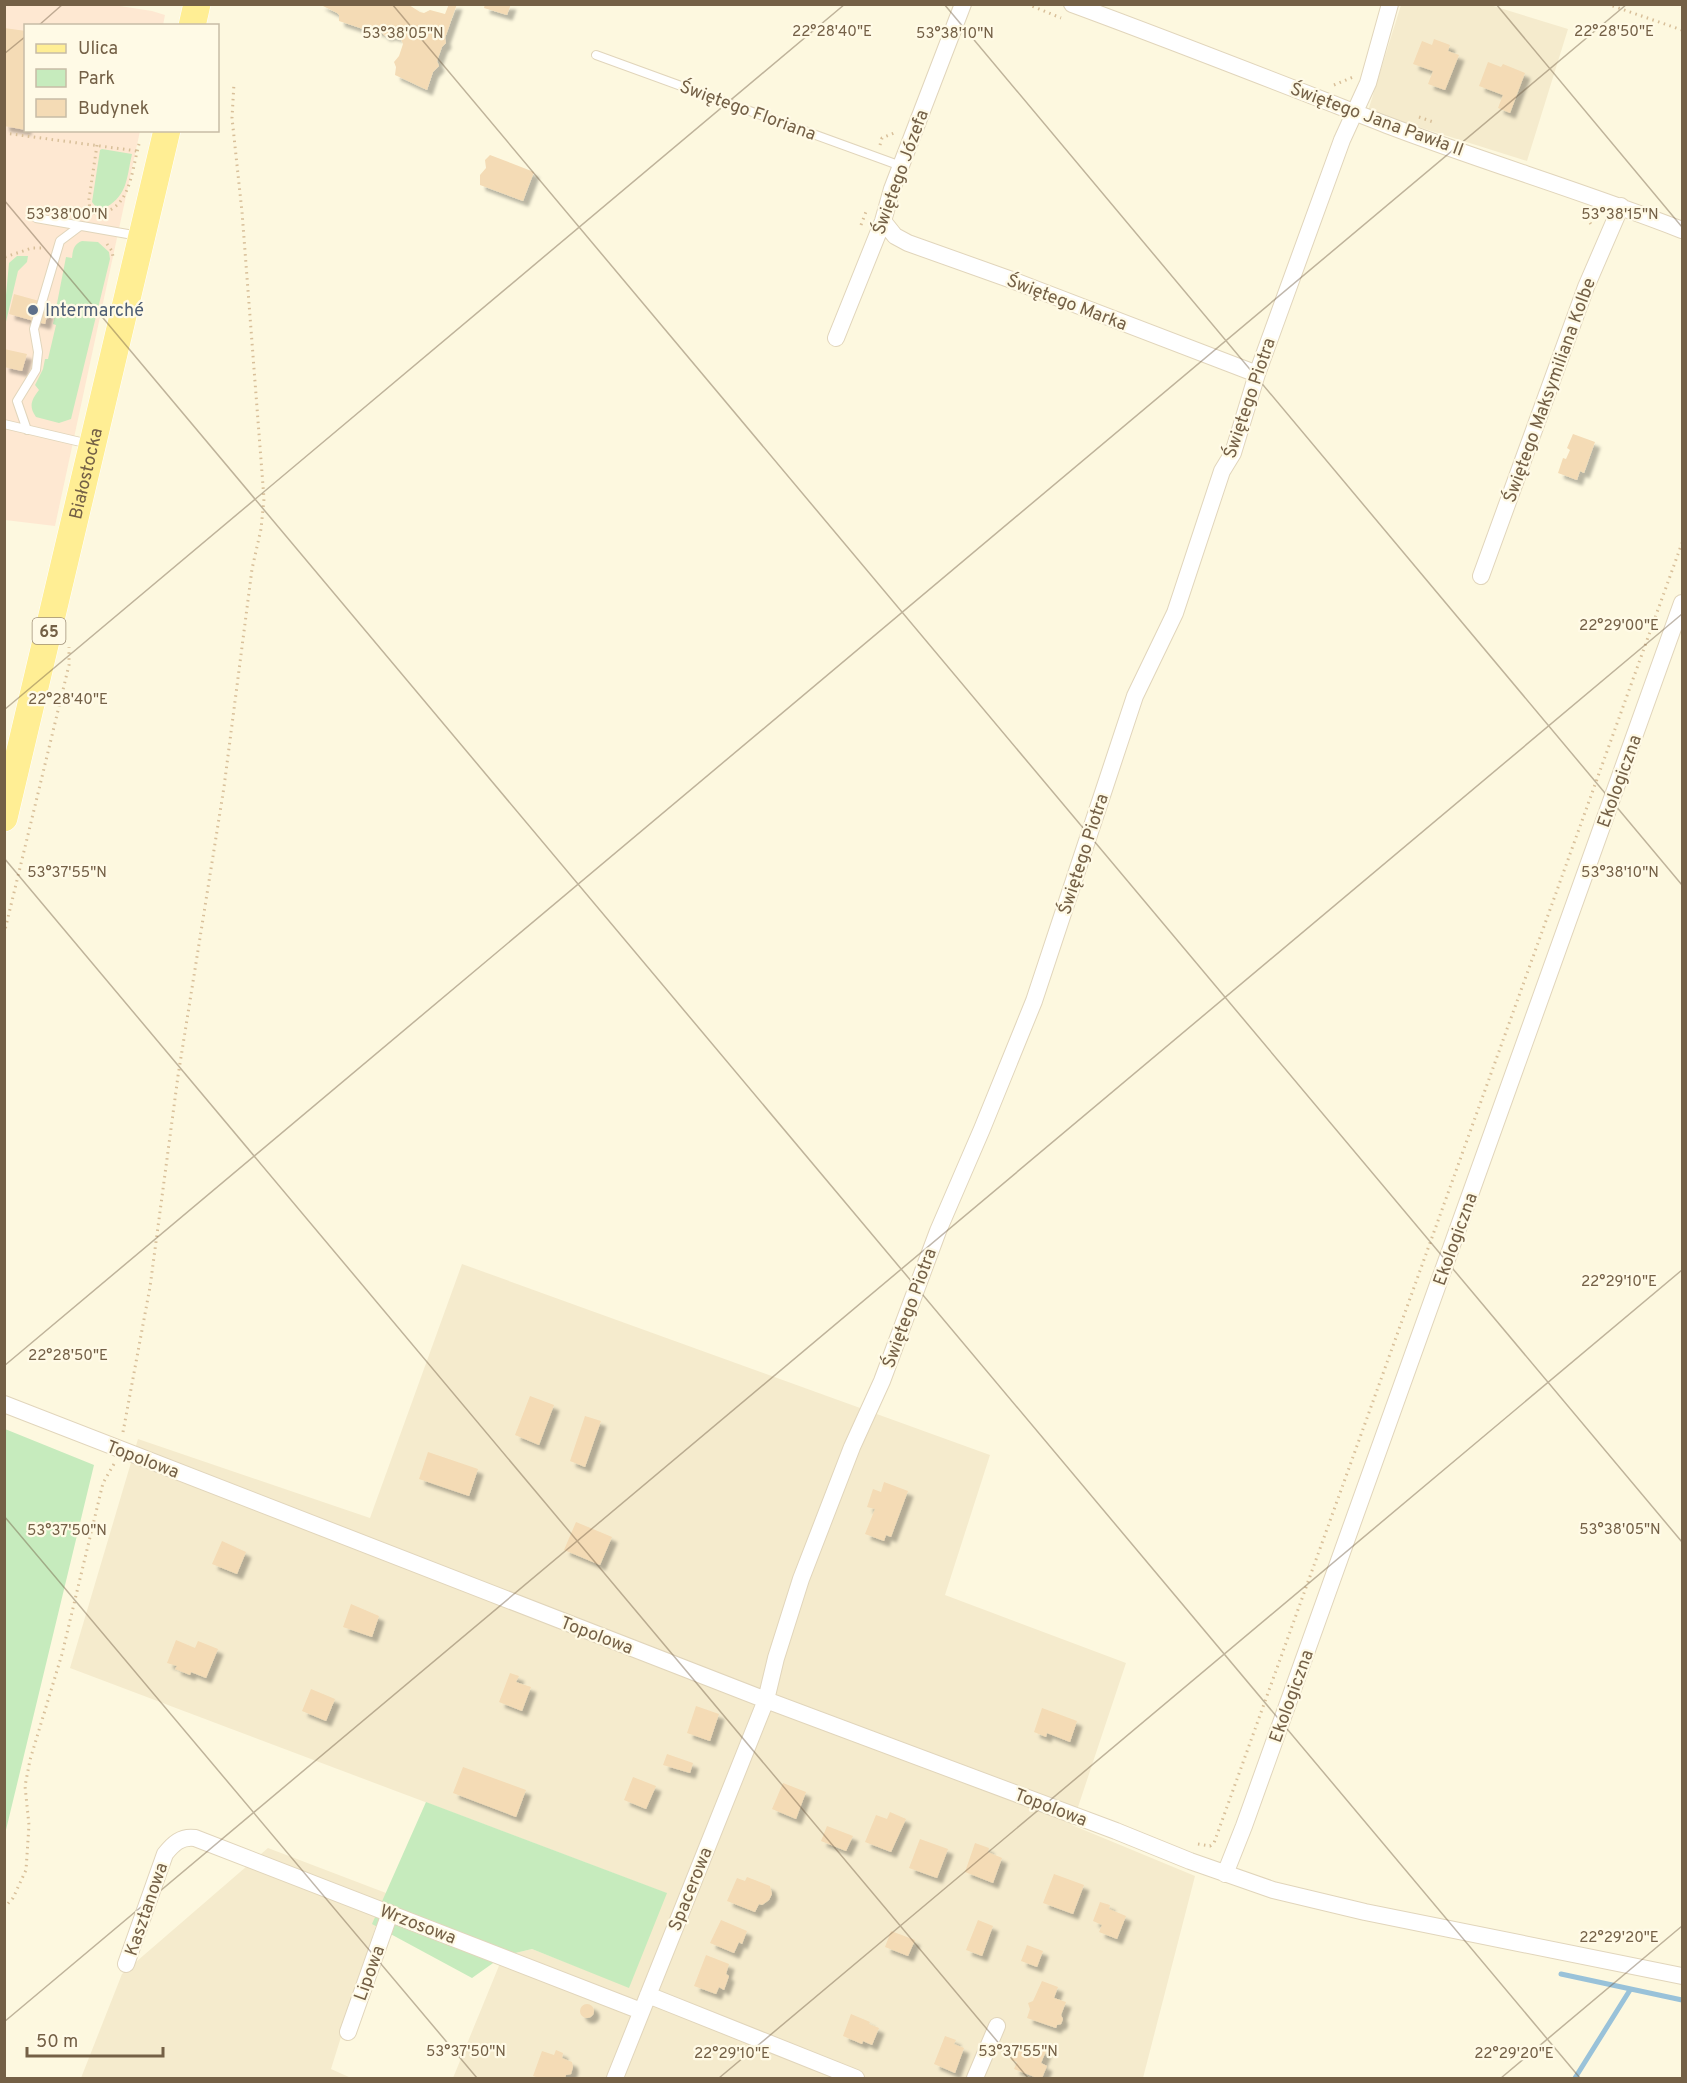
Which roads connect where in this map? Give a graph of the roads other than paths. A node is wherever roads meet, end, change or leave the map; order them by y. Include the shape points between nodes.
1 (963, 4) edge
2 (1072, 4) edge
3 (1390, 4) edge
4 (596, 55) dead end
5 (1355, 111) junction
6 (167, 132) edge
7 (901, 166) junction
8 (1621, 206) junction
9 (36, 218) dead end
10 (883, 221) junction
11 (80, 226) junction
12 (1683, 230) edge
13 (142, 237) junction
14 (836, 338) dead end
15 (1257, 374) junction
16 (4, 424) edge
17 (27, 430) junction
18 (93, 445) junction
19 (1481, 576) dead end
20 (1683, 603) edge
21 (4, 818) edge
22 (4, 1404) edge
23 (765, 1701) junction
24 (195, 1838) joint
25 (1225, 1874) junction
26 (390, 1913) junction
27 (126, 1964) dead end
28 (1683, 1976) edge
29 (644, 2003) junction
30 (997, 2026) dead end
31 (348, 2032) dead end
32 (615, 2079) edge
33 (856, 2079) edge
34 (975, 2079) edge

1 - 7 street, Świętego Józefa
2 - 5 street, Świętego Jana Pawła II
3 - 5 street, Świętego Piotra via 1368,83
4 - 7 lane, Świętego Floriana
5 - 8 street, Świętego Jana Pawła II
5 - 15 street, Świętego Piotra
6 - 13 main road, Białostocka / 65
7 - 10 street, Świętego Józefa
8 - 12 street, Świętego Jana Pawła II
8 - 19 street, Świętego Maksymiliana Kolbe via 1582,297
9 - 11 lane
10 - 14 street, Świętego Józefa
10 - 15 street, Świętego Marka via 895,236 908,243
11 - 13 lane
11 - 17 lane via 60,241 34,329 36,370 17,400
13 - 18 main road, Białostocka / 65
15 - 23 street, Świętego Piotra via 1175,613 1135,696 1034,1001 938,1231 801,1579
16 - 17 lane
17 - 18 lane
18 - 21 main road, Białostocka / 65
20 - 25 street, Ekologiczna
22 - 23 street, Topolowa via 116,1457
23 - 25 street, Topolowa
23 - 29 street, Spacerowa
24 - 26 street, Wrzosowa
24 - 27 street, Kasztanowa via 180,1840 165,1854
25 - 28 street, Topolowa via 1365,1912
26 - 29 street, Wrzosowa
26 - 31 street, Lipowa
29 - 32 street, Spacerowa
29 - 33 street, Wrzosowa
30 - 34 street

